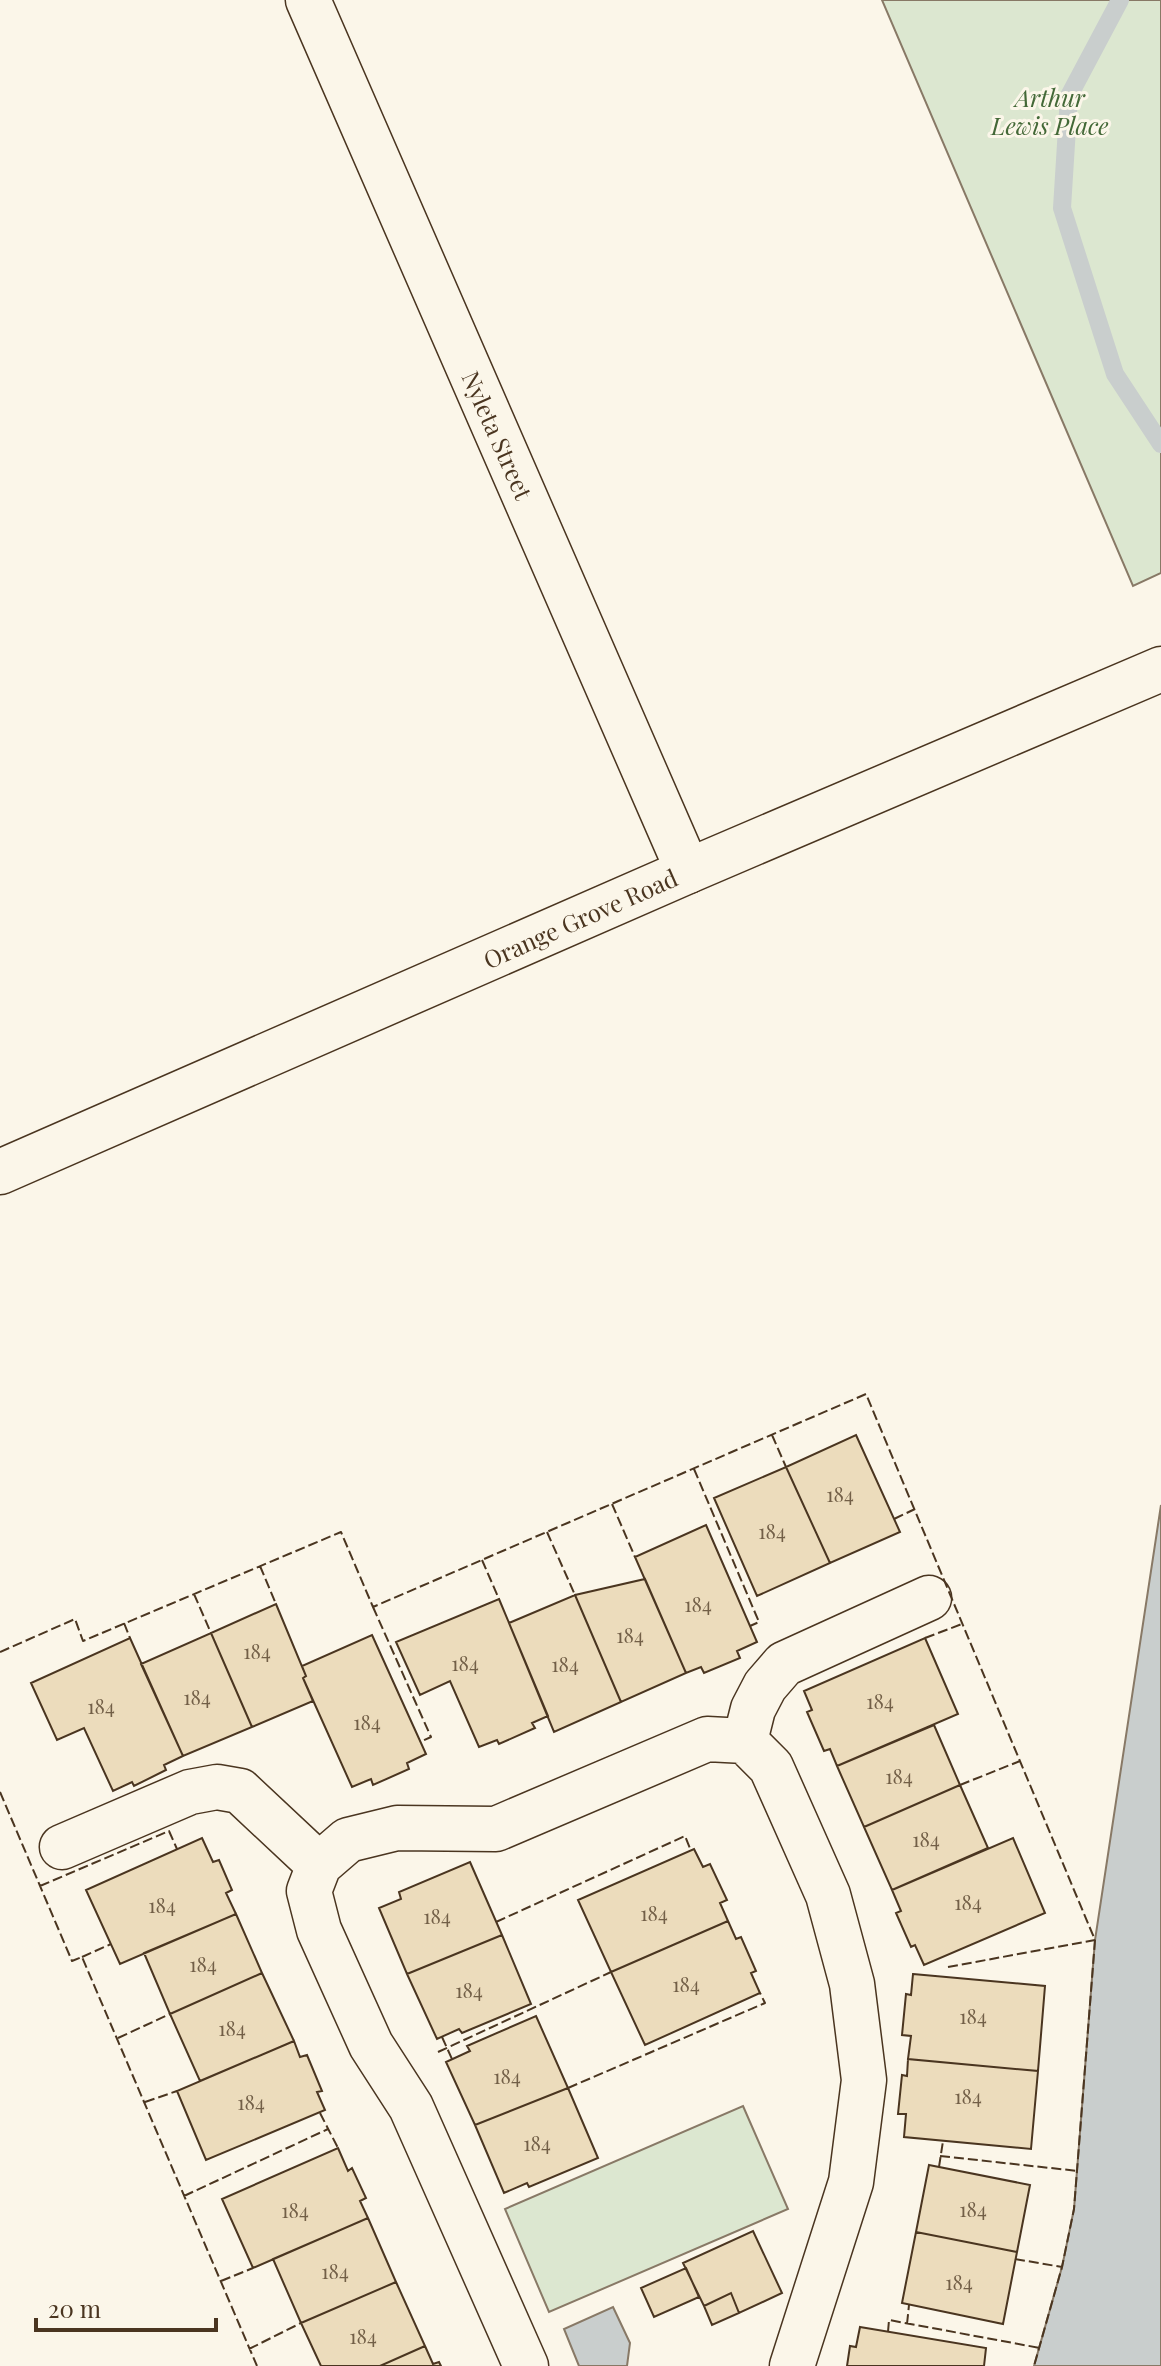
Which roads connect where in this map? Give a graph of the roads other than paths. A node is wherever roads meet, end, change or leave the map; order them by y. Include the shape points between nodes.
1 (308, 0) edge
2 (1161, 669) edge
3 (688, 871) junction
4 (0, 1172) edge
5 (929, 1598) dead end
6 (745, 1741) junction
7 (62, 1847) dead end
8 (319, 1865) junction
9 (526, 2366) edge
10 (792, 2366) edge

1 - 3 street, Nyleta Street
2 - 3 street, Orange Grove Road
3 - 4 street, Orange Grove Road
5 - 6 street via 784,1664 753,1709
6 - 8 street via 707,1739 496,1829 397,1828 348,1840
6 - 10 street via 771,1767 828,1895 852,1984 864,2080 851,2182
7 - 8 street via 190,1792 217,1787 240,1791
8 - 9 street via 309,1891 319,1930 371,2045 411,2107

